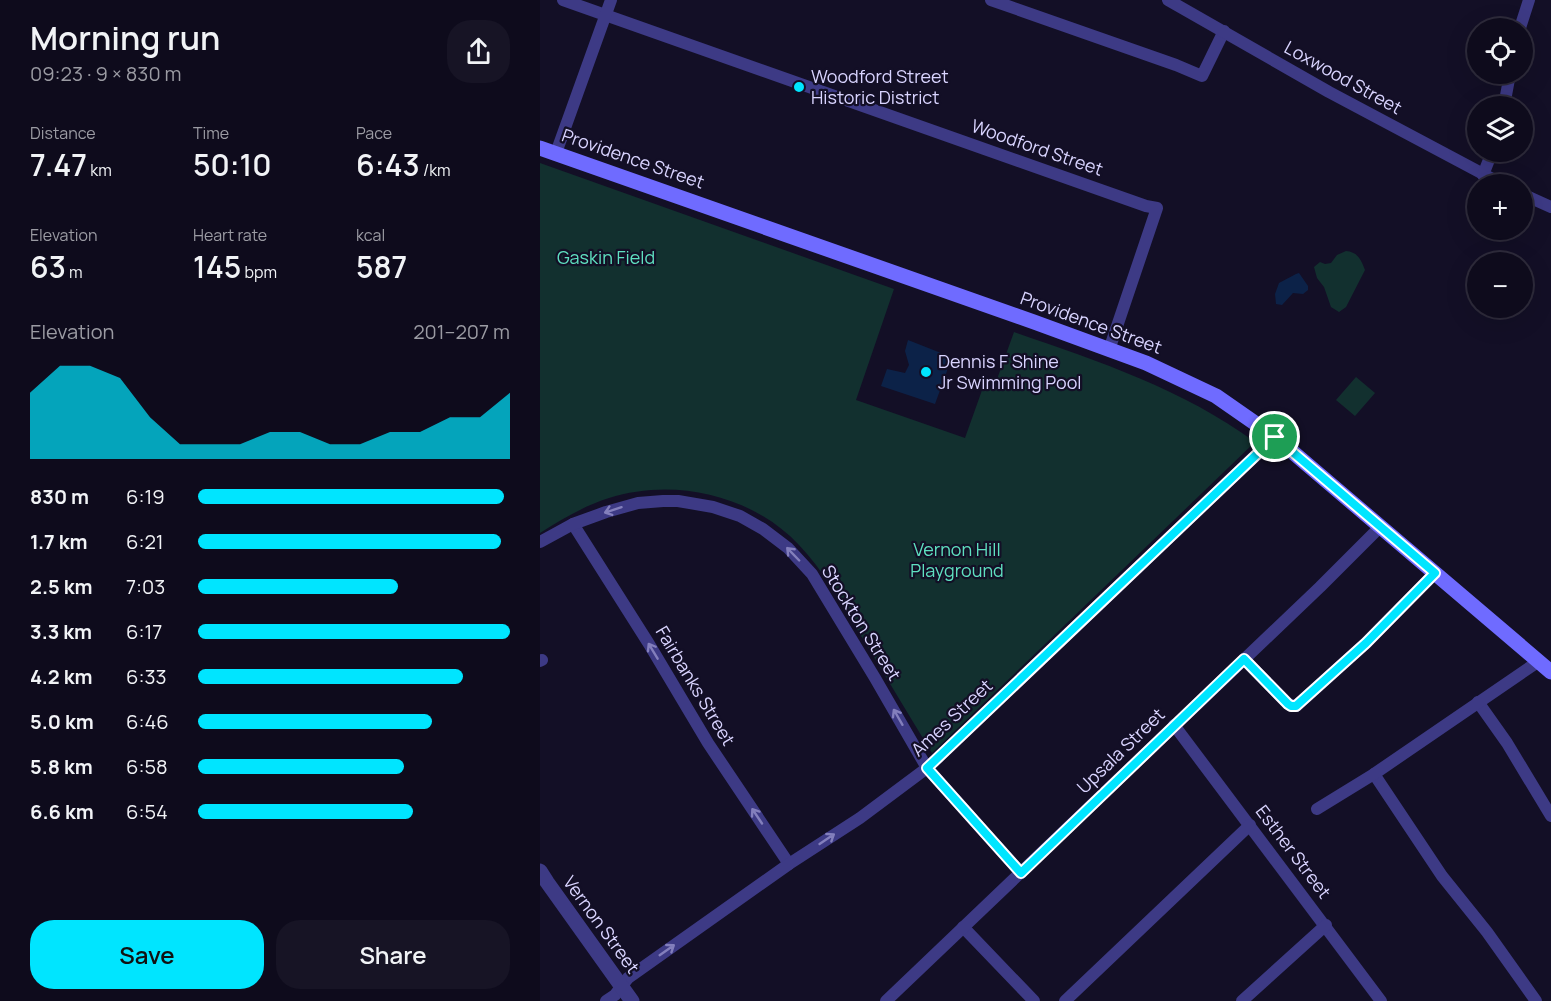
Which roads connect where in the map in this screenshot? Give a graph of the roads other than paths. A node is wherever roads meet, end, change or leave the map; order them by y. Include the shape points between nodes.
1 (562, 0) edge
2 (611, 0) edge
3 (991, 0) edge
4 (1168, 0) edge
5 (1529, 0) edge
6 (605, 16) junction
7 (1523, 18) edge
8 (1224, 31) junction
9 (540, 148) edge
10 (556, 153) junction
11 (1488, 162) edge
12 (1483, 174) joint
13 (1533, 199) edge
14 (1551, 207) edge
15 (1109, 350) junction
16 (1275, 437) junction
17 (573, 524) junction
18 (1381, 526) junction
19 (540, 542) edge
20 (1435, 573) junction
21 (1244, 659) junction
22 (1539, 661) junction
23 (1551, 672) edge
24 (1478, 702) junction
25 (1174, 725) junction
26 (927, 768) junction
27 (1374, 774) junction
28 (1317, 810) dead end
29 (1551, 816) edge
30 (1250, 825) junction
31 (789, 864) junction
32 (1021, 873) junction
33 (542, 880) edge
34 (1326, 926) junction
35 (963, 927) junction
36 (622, 986) junction
37 (606, 1001) edge
38 (632, 1001) edge
39 (886, 1001) edge
40 (1035, 1001) edge
41 (1065, 1001) edge
42 (1242, 1001) edge
43 (1382, 1001) edge
44 (1536, 1001) edge

1 - 6 street, Woodford Street
2 - 6 street
3 - 8 street via 1202,76
4 - 8 street, Loxwood Street
5 - 7 street
6 - 10 street
6 - 15 street, Woodford Street via 1157,208
8 - 12 street, Loxwood Street
9 - 10 main road, Providence Street
10 - 15 main road, Providence Street
11 - 12 street
13 - 14 street
15 - 16 main road, Providence Street via 1216,396
16 - 18 main road, Providence Street
16 - 26 street, Ames Street
17 - 19 street, Stockton Street
26 -> 17 street, Stockton Street via 812,574 763,528 722,509 678,501 638,503
31 -> 17 street, Fairbanks Street via 708,743
18 - 20 main road, Providence Street
18 - 21 street, Upsala Street
20 - 21 street via 1296,706 1288,704
20 - 22 main road, Providence Street
21 - 25 street, Upsala Street
22 - 23 main road, Providence Street
22 - 24 street
24 - 27 street
24 - 29 street
25 - 30 street, Esther Street
25 - 32 street, Upsala Street
31 -> 26 street, Ames Street
26 - 32 street, Stockton Street
27 - 28 street
27 - 44 street via 1442,876
30 - 34 street, Esther Street
30 - 41 street
36 -> 31 street, Ames Street
32 - 35 street, Upsala Street
33 - 36 street, Vernon Street
34 - 42 street
34 - 43 street, Esther Street
35 - 39 street, Upsala Street
35 - 40 street
36 - 37 street, Ames Street
36 - 38 street, Vernon Street

